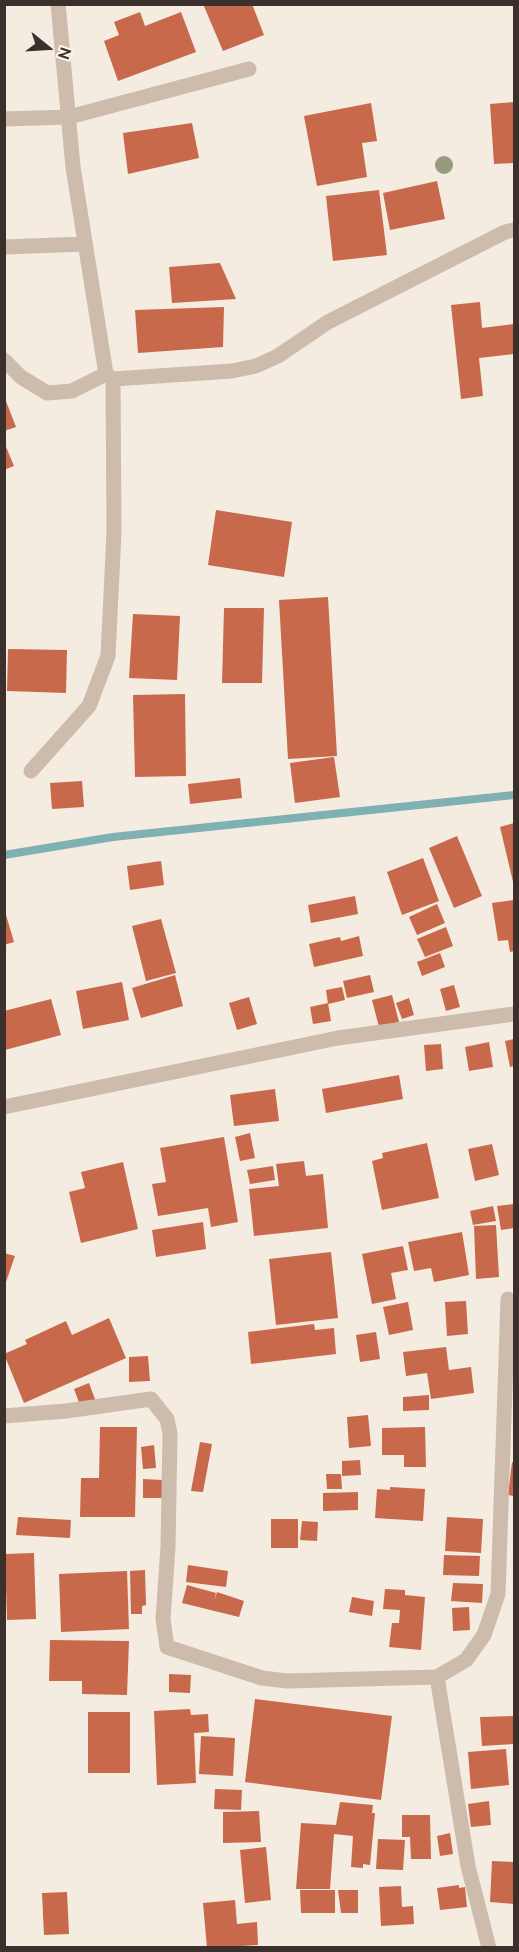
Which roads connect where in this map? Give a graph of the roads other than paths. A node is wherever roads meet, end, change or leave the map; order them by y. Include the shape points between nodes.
1 (58, 4) edge
2 (249, 69) dead end
3 (69, 117) junction
4 (4, 119) edge
5 (514, 230) edge
6 (85, 244) junction
7 (4, 247) edge
8 (4, 360) edge
9 (109, 376) junction
10 (31, 771) dead end
11 (514, 1014) edge
12 (4, 1107) edge
13 (508, 1299) dead end
14 (4, 1416) edge
15 (437, 1677) junction
16 (489, 1947) edge

1 - 3 street
2 - 3 street
3 - 4 street
3 - 6 street
5 - 9 street via 327,322 278,356 256,366 232,371
6 - 7 street
6 - 9 street
8 - 9 street via 21,377 47,393 72,391
9 - 10 street via 114,532 108,656 89,706
11 - 12 street via 338,1038
13 - 15 street via 498,1594 484,1635 472,1652 466,1660
14 - 15 street via 66,1412 151,1399 167,1419 167,1647 262,1678 287,1681
15 - 16 street via 468,1866

